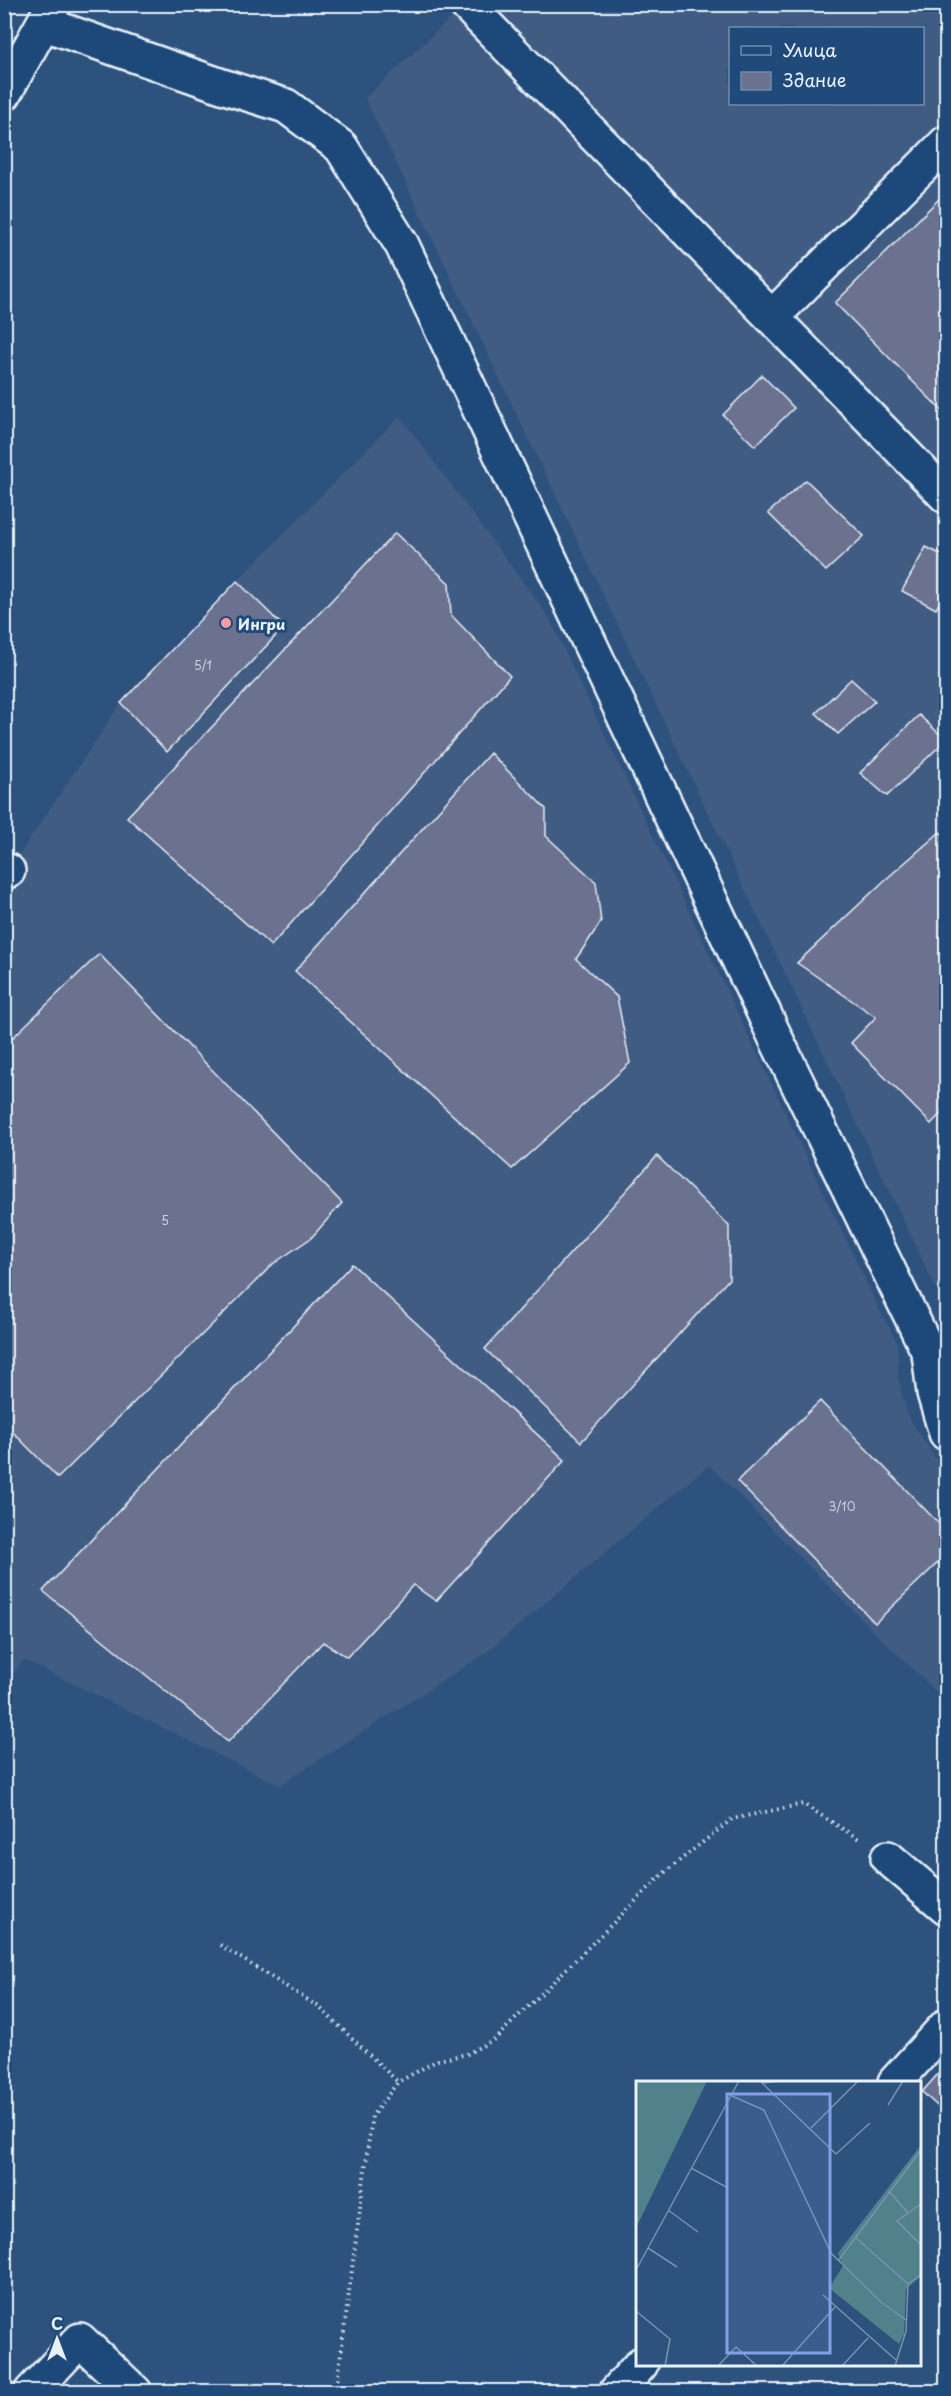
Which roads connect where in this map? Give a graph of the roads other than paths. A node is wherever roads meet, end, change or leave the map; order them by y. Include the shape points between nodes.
1 (466, 4) edge
2 (49, 14) edge
3 (4, 94) edge
4 (946, 143) edge
5 (772, 317) junction
6 (946, 496) edge
7 (946, 1433) edge
8 (888, 1858) road end
9 (946, 1907) edge
10 (946, 2026) edge
11 (896, 2081) edge
12 (639, 2366) edge
13 (31, 2391) edge
14 (135, 2391) edge
15 (616, 2391) edge

1 - 5 street
2 - 3 street
2 - 7 street via 222,87 286,106 340,147 353,167 402,245 768,1022 929,1353 934,1393
4 - 5 street
5 - 6 street
8 - 9 street
10 - 11 street
12 - 15 street
13 - 14 street via 80,2340

